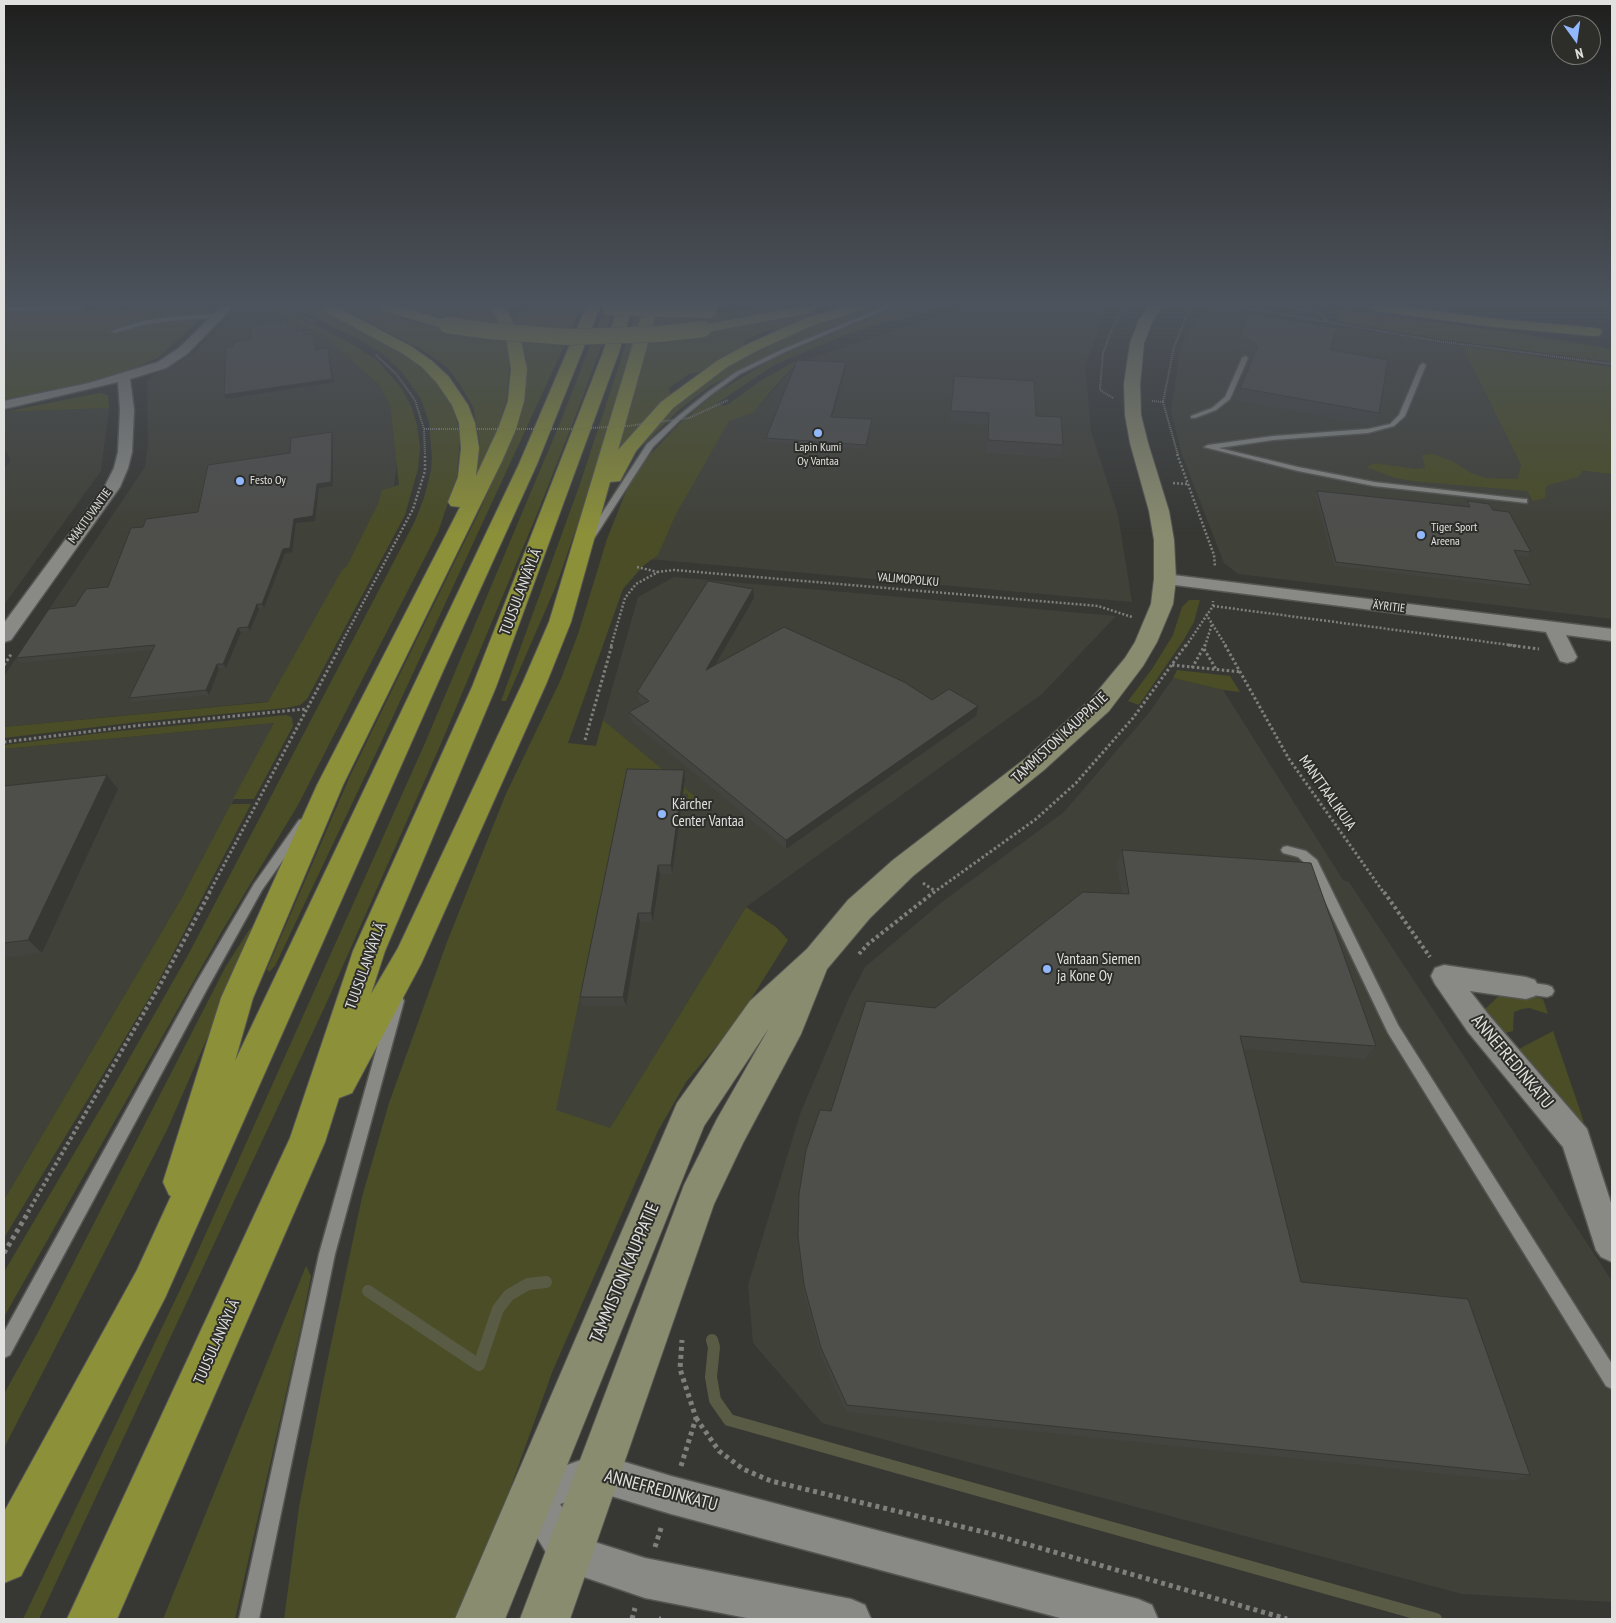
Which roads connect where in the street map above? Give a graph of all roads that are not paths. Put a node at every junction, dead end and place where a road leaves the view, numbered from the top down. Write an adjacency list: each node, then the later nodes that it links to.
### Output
1 (103, 383): 13 (street)
2 (124, 383): 22 (street, MÄKITUVANTIE)
3 (445, 383): 20 (highway)
4 (518, 383): 20 (highway)
5 (562, 383): 31 (highway)
6 (600, 383): 29 (highway, TUUSULANVÄYLÄ)
7 (630, 383): 16 (highway)
8 (696, 383): 16 (highway)
9 (724, 383): 17 (lane)
10 (1133, 383): 18 (main road, TAMMISTON KAUPPATIE)
11 (1234, 383): 14 (lane)
12 (1416, 383): 15 (lane)
13 (4, 405)
14 (1194, 417)
15 (1524, 501)
16 (593, 513): 17 (highway)
17 (582, 550): 26 (highway)
18 (1165, 579): 19 (street, ÄYRITIE); 27 (main road, TAMMISTON KAUPPATIE)
19 (1553, 628): 21 (street, ÄYRITIE); 23 (street)
20 (409, 630): 24 (highway)
21 (1612, 635)
22 (4, 636)
23 (1565, 654)
24 (330, 785): 31 (highway); 32 (lane)
25 (1287, 850): 33 (lane)
26 (410, 954): 29 (highway); 39 (lane)
27 (818, 958): 34 (main road, TAMMISTON KAUPPATIE); 35 (main road, TAMMISTON KAUPPATIE)
28 (1536, 989): 30 (street, ANNEFREDINKATU)
29 (307, 1142): 38 (highway, TUUSULANVÄYLÄ)
30 (1612, 1246)
31 (151, 1284): 37 (highway)
32 (4, 1349)
33 (1612, 1380)
34 (598, 1473): 35 (street, ANNEFREDINKATU); 36 (main road, TAMMISTON KAUPPATIE); 43 (street, ANNEFREDINKATU)
35 (532, 1495): 36 (street); 40 (main road, TAMMISTON KAUPPATIE)
36 (569, 1553): 41 (main road, TAMMISTON KAUPPATIE); 42 (street)
37 (4, 1559)
38 (92, 1619)
39 (249, 1619)
40 (480, 1619)
41 (545, 1619)
42 (851, 1619)
43 (1138, 1619)

